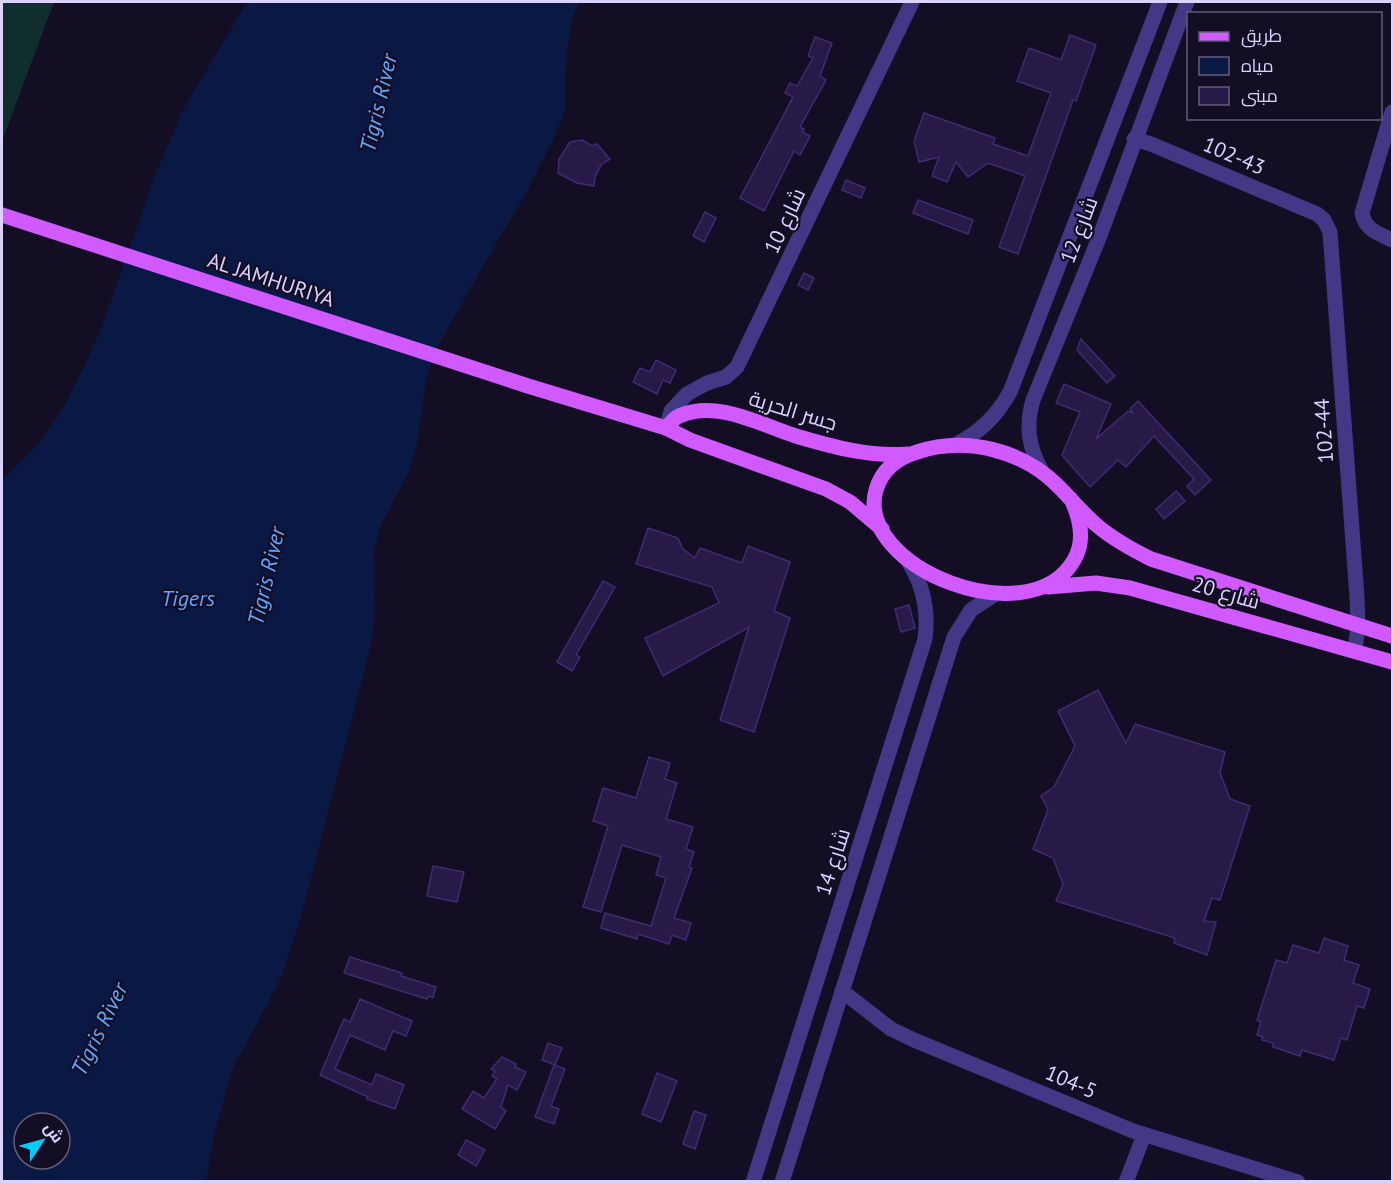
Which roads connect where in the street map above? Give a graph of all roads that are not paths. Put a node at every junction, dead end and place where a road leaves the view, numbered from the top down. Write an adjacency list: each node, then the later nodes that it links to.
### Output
1 (912, 2): 9 (street, شارع 10)
2 (1160, 2): 10 (street, شارع 12)
3 (1186, 2): 5 (street, شارع 12)
4 (1392, 112): 8 (street)
5 (1134, 139): 7 (street, 102-43); 12 (street, شارع 12)
6 (2, 214): 9 (main road, AL JAMHURIYA)
7 (1317, 214): 18 (street, 102-44)
8 (1392, 240)
9 (666, 428): 11 (main road, جسر الحرية); 14 (main road)
10 (955, 445): 11 (main road); 12 (main road)
11 (912, 453): 14 (main road)
12 (1043, 473): 13 (main road)
13 (1071, 500): 16 (main road); 18 (main road, شارع 20)
14 (882, 530): 15 (main road)
15 (904, 556): 17 (main road); 24 (street, شارع 14)
16 (1045, 587): 17 (main road); 20 (main road, شارع 20)
17 (997, 593): 22 (street)
18 (1358, 625): 19 (main road, شارع 20); 20 (street, 102-44)
19 (1392, 636)
20 (1355, 651): 21 (main road, شارع 20)
21 (1392, 662)
22 (842, 991): 23 (street, 104-5); 25 (street)
23 (1144, 1135): 26 (street); 27 (street, 104-5)
24 (753, 1182)
25 (782, 1182)
26 (1126, 1182)
27 (1298, 1182)

